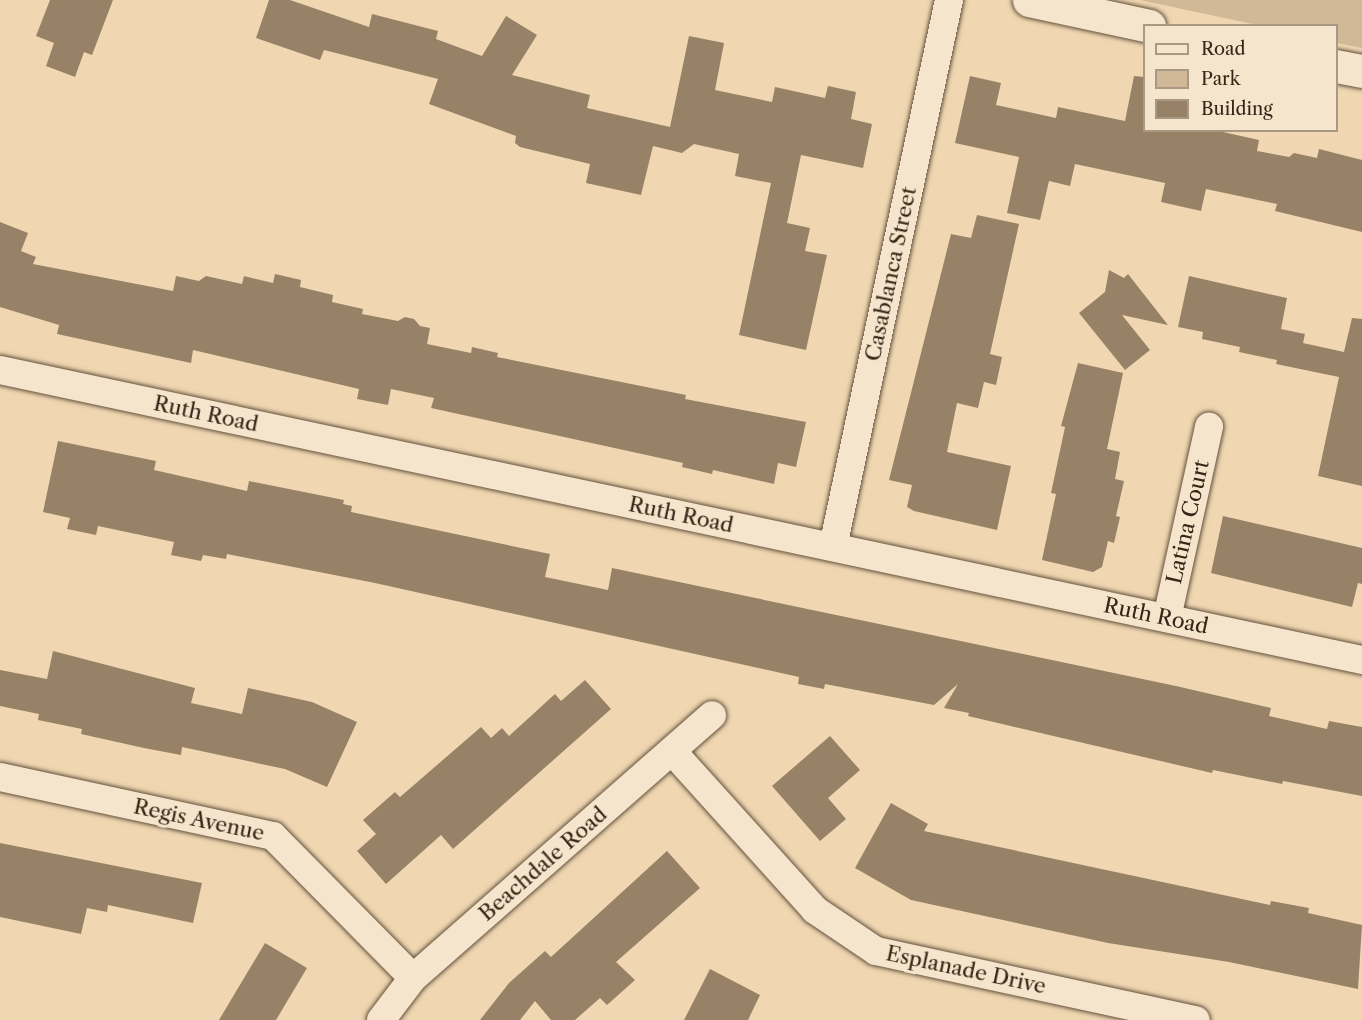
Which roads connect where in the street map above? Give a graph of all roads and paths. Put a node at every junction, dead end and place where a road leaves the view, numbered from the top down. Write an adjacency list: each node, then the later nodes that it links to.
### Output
1 (949, 0): 8 (street, Casablanca Street)
2 (1029, 0): 3 (street)
3 (1143, 25)
4 (1338, 66): 5 (street)
5 (1362, 71)
6 (0, 370): 8 (street, Ruth Road)
7 (1209, 427): 9 (street, Latina Court)
8 (833, 547): 9 (street, Ruth Road)
9 (1167, 618): 10 (street, Ruth Road)
10 (1362, 660)
11 (712, 715): 12 (street, Beachdale Road)
12 (672, 751): 14 (street, Beachdale Road); 16 (street, Esplanade Drive)
13 (0, 777): 14 (street, Regis Avenue)
14 (413, 978): 15 (street, Beachdale Road)
15 (381, 1020)
16 (1196, 1020)

